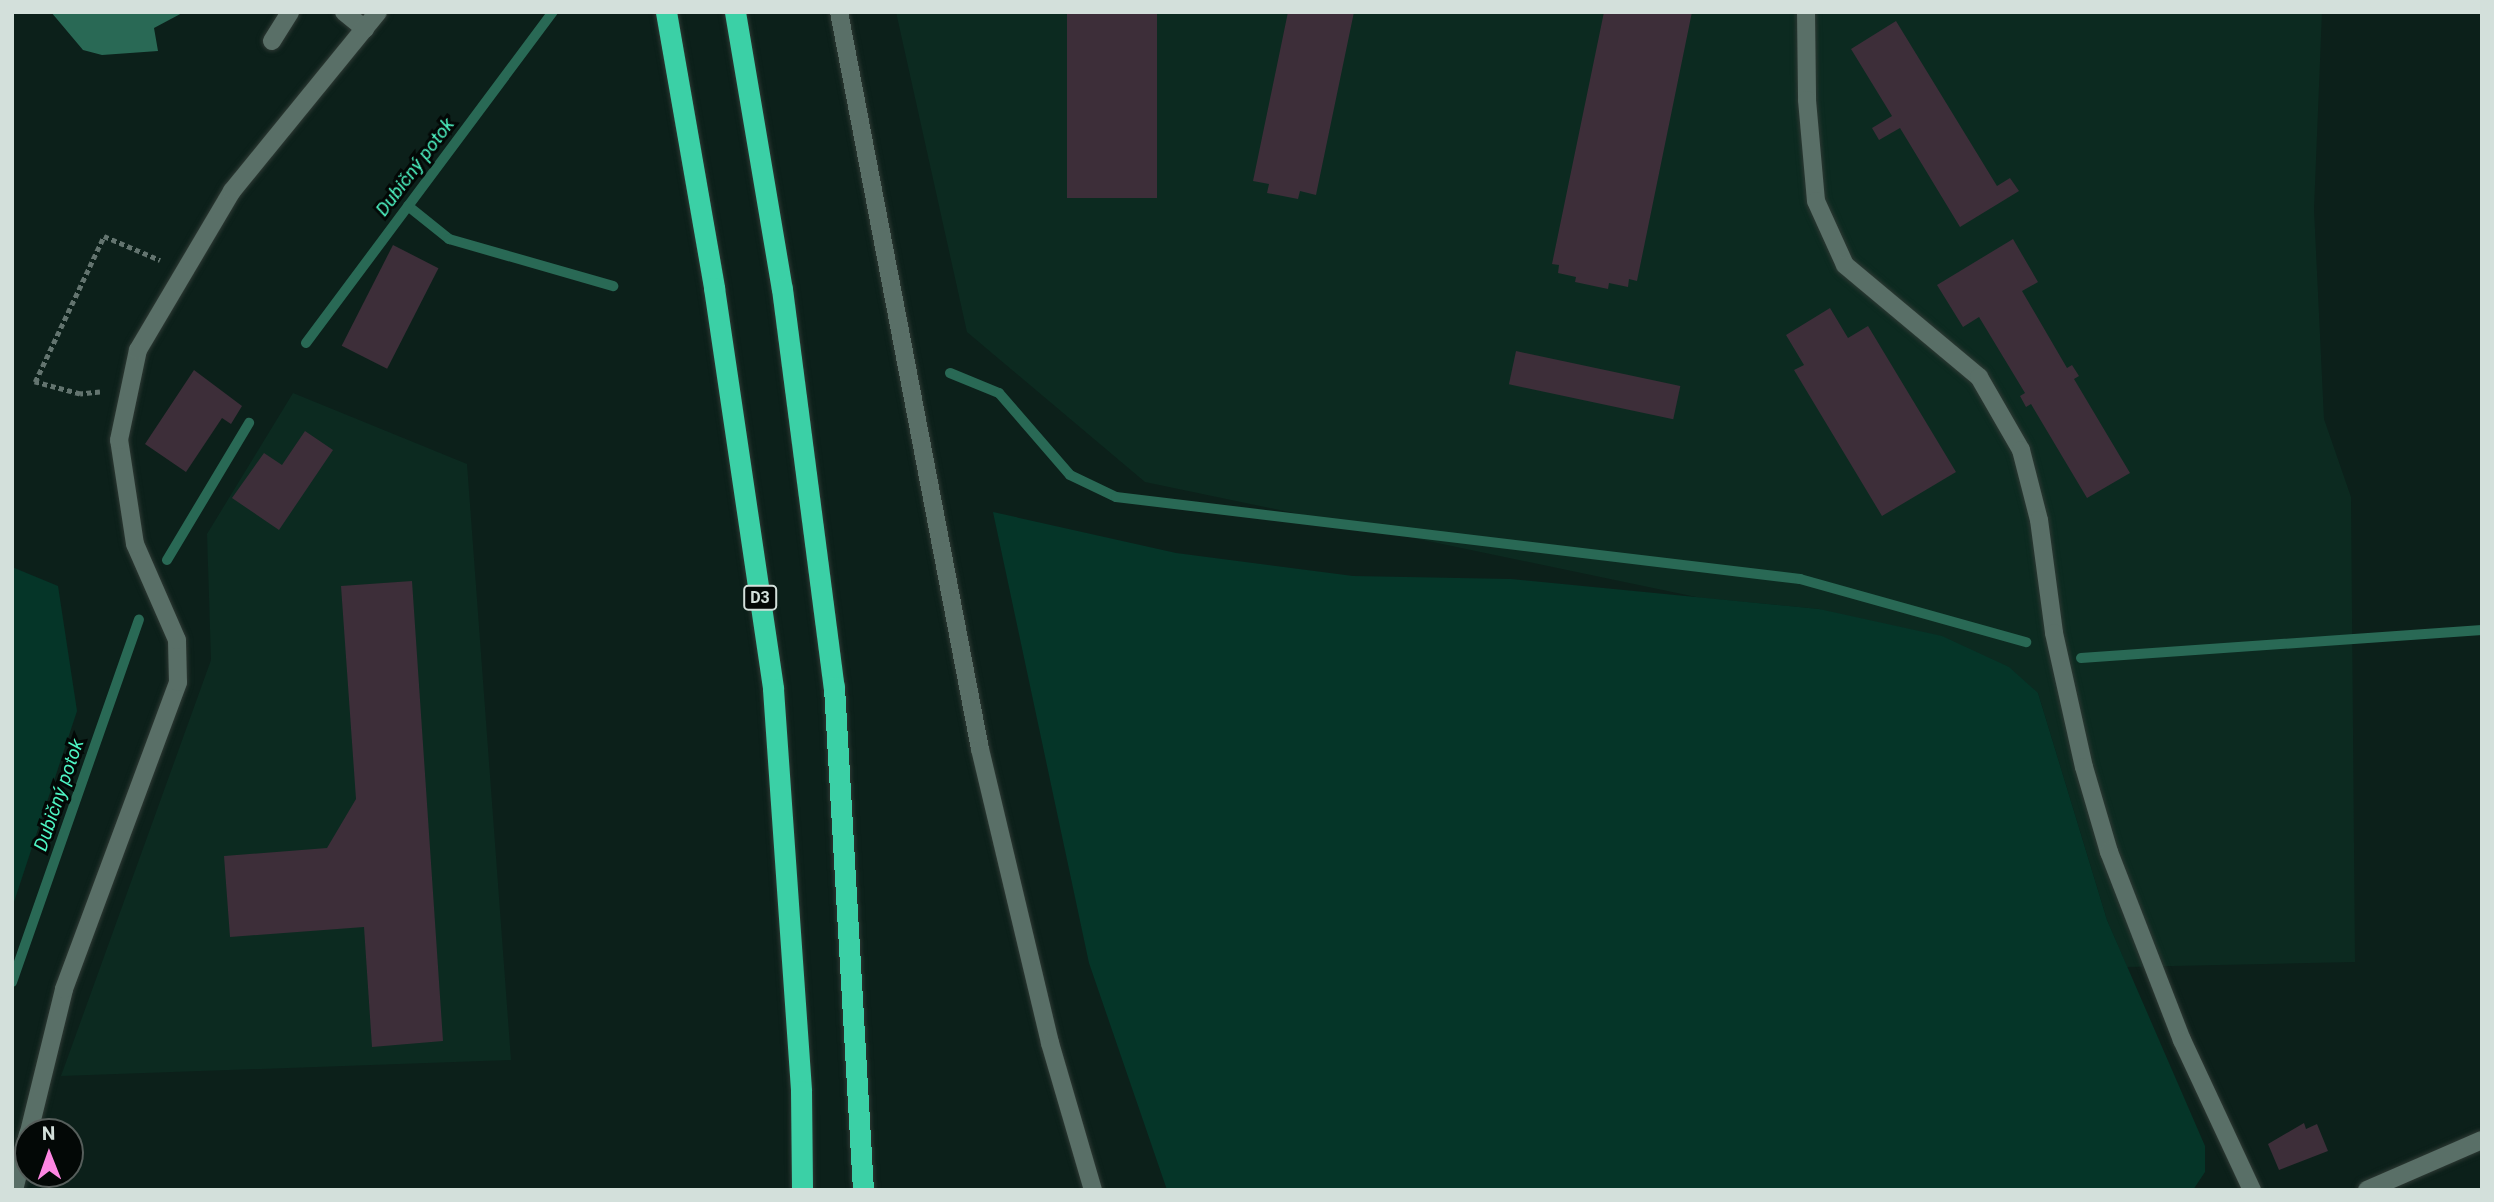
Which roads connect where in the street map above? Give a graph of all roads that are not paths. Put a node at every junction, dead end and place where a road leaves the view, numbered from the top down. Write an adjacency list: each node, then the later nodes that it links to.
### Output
1 (289, 12): 9 (street)
2 (344, 12): 8 (street)
3 (378, 12): 8 (street)
4 (666, 12): 12 (highway, D3)
5 (735, 12): 13 (highway)
6 (839, 12): 14 (street)
7 (1806, 12): 15 (street)
8 (365, 29): 10 (street)
9 (272, 41)
10 (32, 1118)
11 (2482, 1140): 16 (street)
12 (802, 1190)
13 (863, 1190)
14 (1093, 1190)
15 (2252, 1190)
16 (2367, 1190)

